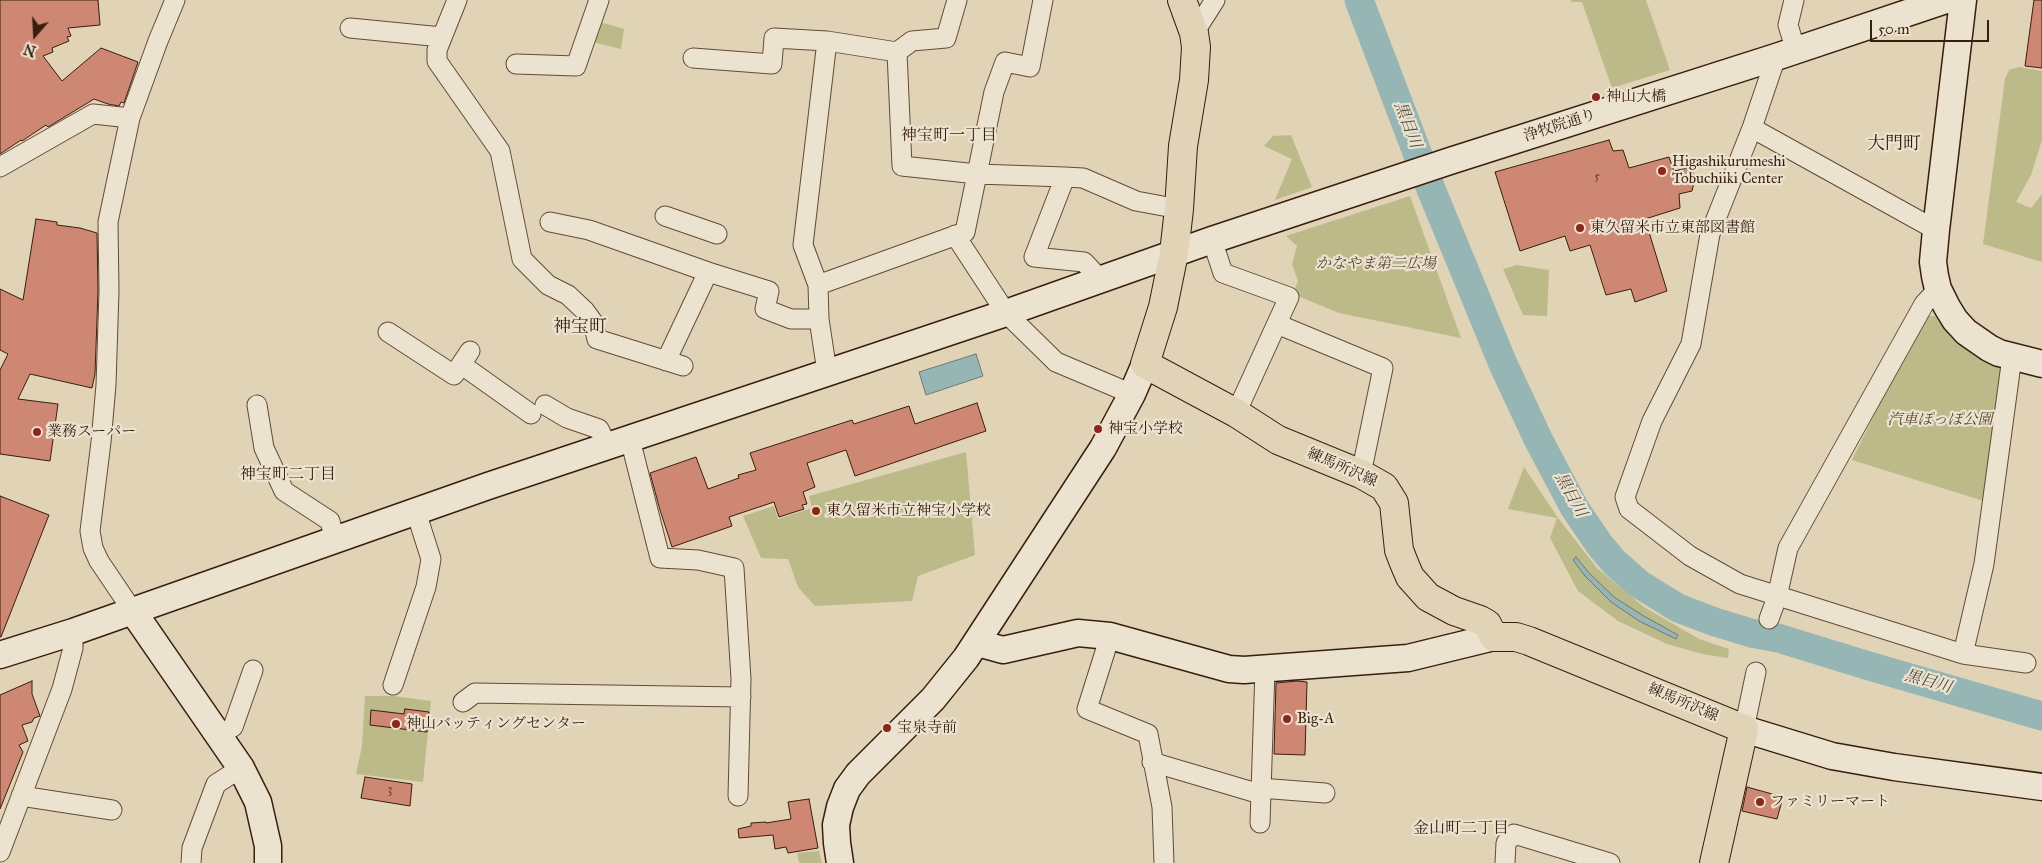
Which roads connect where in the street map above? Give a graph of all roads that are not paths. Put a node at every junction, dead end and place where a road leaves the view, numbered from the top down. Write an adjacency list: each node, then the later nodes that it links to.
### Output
1 (175, 0): 19 (street)
2 (457, 0): 13 (street)
3 (599, 0): 18 (street)
4 (957, 0): 15 (street)
5 (1043, 0): 22 (street)
6 (1182, 0): 12 (main road)
7 (1215, 0): 12 (street)
8 (1794, 0): 16 (street)
9 (1946, 0): 16 (street, 浄牧院通り)
10 (1963, 0): 27 (street)
11 (350, 28): 13 (street)
12 (1194, 33): 24 (main road)
13 (442, 37): 32 (street)
14 (827, 41): 15 (street); 17 (street); 34 (street)
15 (897, 52): 22 (street)
16 (1786, 54): 20 (street); 30 (street, 浄牧院通り)
17 (693, 58)
18 (516, 64)
19 (130, 118): 21 (street); 52 (street)
20 (1752, 128): 27 (street); 51 (street)
21 (0, 168)
22 (977, 174): 23 (street); 29 (street)
23 (1064, 177): 24 (street); 33 (street)
24 (1179, 209): 31 (main road)
25 (665, 216): 28 (street)
26 (550, 222): 32 (street)
27 (1936, 230): 35 (street)
28 (717, 234)
29 (955, 235): 34 (street); 36 (street)
30 (1212, 240): 31 (street, 浄牧院通り); 38 (street)
31 (1174, 253): 33 (street, 浄牧院通り); 41 (main road)
32 (708, 272): 37 (street)
33 (1100, 279): 36 (street, 浄牧院通り)
34 (818, 285): 37 (street)
35 (1938, 289): 40 (street); 51 (street)
36 (1006, 313): 43 (street, 浄牧院通り); 44 (street)
37 (819, 319): 43 (street)
38 (1277, 324): 46 (street); 48 (street)
39 (388, 332): 47 (street)
40 (2012, 357): 42 (street); 58 (street)
41 (1145, 364): 44 (street); 46 (main road, 練馬所沢線)
42 (2042, 364)
43 (827, 372): 47 (street, 浄牧院通り)
44 (1132, 394): 57 (street)
45 (257, 405): 50 (street)
46 (1236, 413): 48 (main road, 練馬所沢線)
47 (618, 442): 49 (street, 浄牧院通り); 65 (street)
48 (1361, 474): 56 (main road, 練馬所沢線)
49 (416, 512): 50 (street, 浄牧院通り); 64 (street)
50 (335, 541): 52 (street, 浄牧院通り)
51 (1777, 597): 53 (street); 58 (street)
52 (132, 610): 54 (street, 浄牧院通り); 68 (street)
53 (1769, 619)
54 (72, 632): 59 (street, 浄牧院通り); 74 (street)
55 (1110, 636): 57 (street); 61 (street); 69 (street)
56 (1494, 637): 61 (street); 67 (main road, 練馬所沢線)
57 (977, 641): 81 (street)
58 (1963, 654): 60 (street)
59 (0, 655)
60 (2026, 663)
61 (1265, 669): 72 (street)
62 (253, 670): 68 (street)
63 (1756, 672): 67 (street)
64 (392, 685)
65 (741, 697): 66 (street); 75 (street)
66 (463, 702)
67 (1744, 729): 71 (street); 85 (main road)
68 (219, 735): 70 (street)
69 (1152, 762): 72 (street); 82 (street)
70 (241, 768): 79 (street); 80 (street)
71 (2042, 788)
72 (1260, 791): 73 (street); 77 (street)
73 (1325, 793)
74 (21, 796): 76 (street); 78 (street)
75 (738, 796)
76 (112, 810)
77 (1260, 823)
78 (0, 852)
79 (191, 863)
80 (268, 863)
81 (840, 863)
82 (1164, 863)
83 (1505, 863): 84 (street)
84 (1610, 863)
85 (1714, 863)

